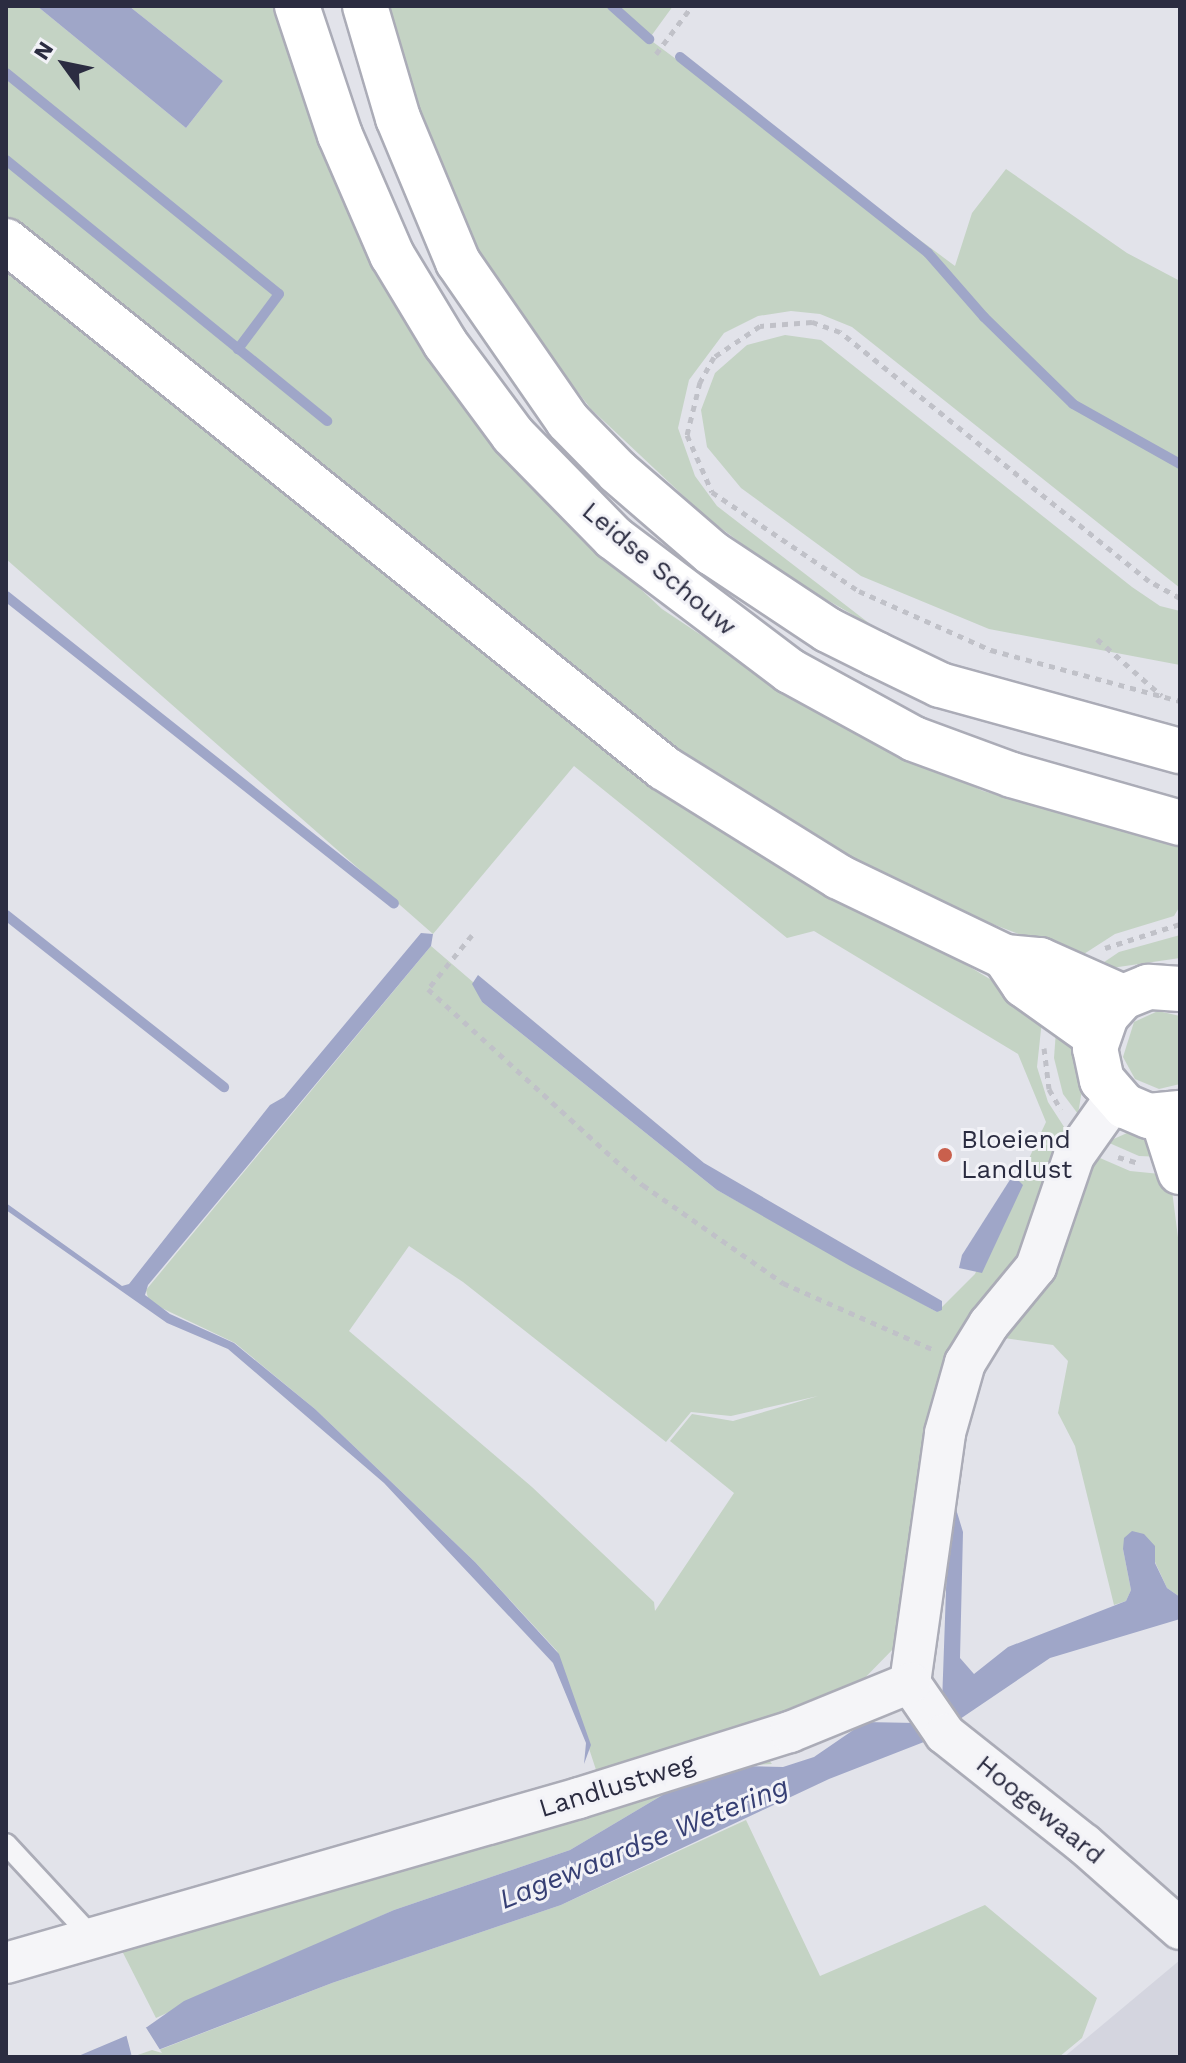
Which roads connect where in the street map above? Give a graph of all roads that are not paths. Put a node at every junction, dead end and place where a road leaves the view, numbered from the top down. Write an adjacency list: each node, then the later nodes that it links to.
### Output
1 (297, 6): 5 (street, Leidse Schouw)
2 (365, 6): 4 (street, Leidse Schouw)
3 (6, 241): 6 (street)
4 (1170, 748)
5 (1162, 818)
6 (1005, 957): 8 (street); 9 (street)
7 (1178, 986): 8 (street)
8 (1123, 997): 9 (street)
9 (1097, 1037): 10 (street)
10 (1115, 1098): 11 (street); 13 (street)
11 (1171, 1115): 12 (street)
12 (1180, 1172)
13 (927, 1709): 15 (street, Hoogewaard); 16 (street, Landlustweg)
14 (6, 1844): 16 (lane)
15 (1180, 1929)
16 (92, 1937): 17 (street, Landlustweg)
17 (6, 1963)

